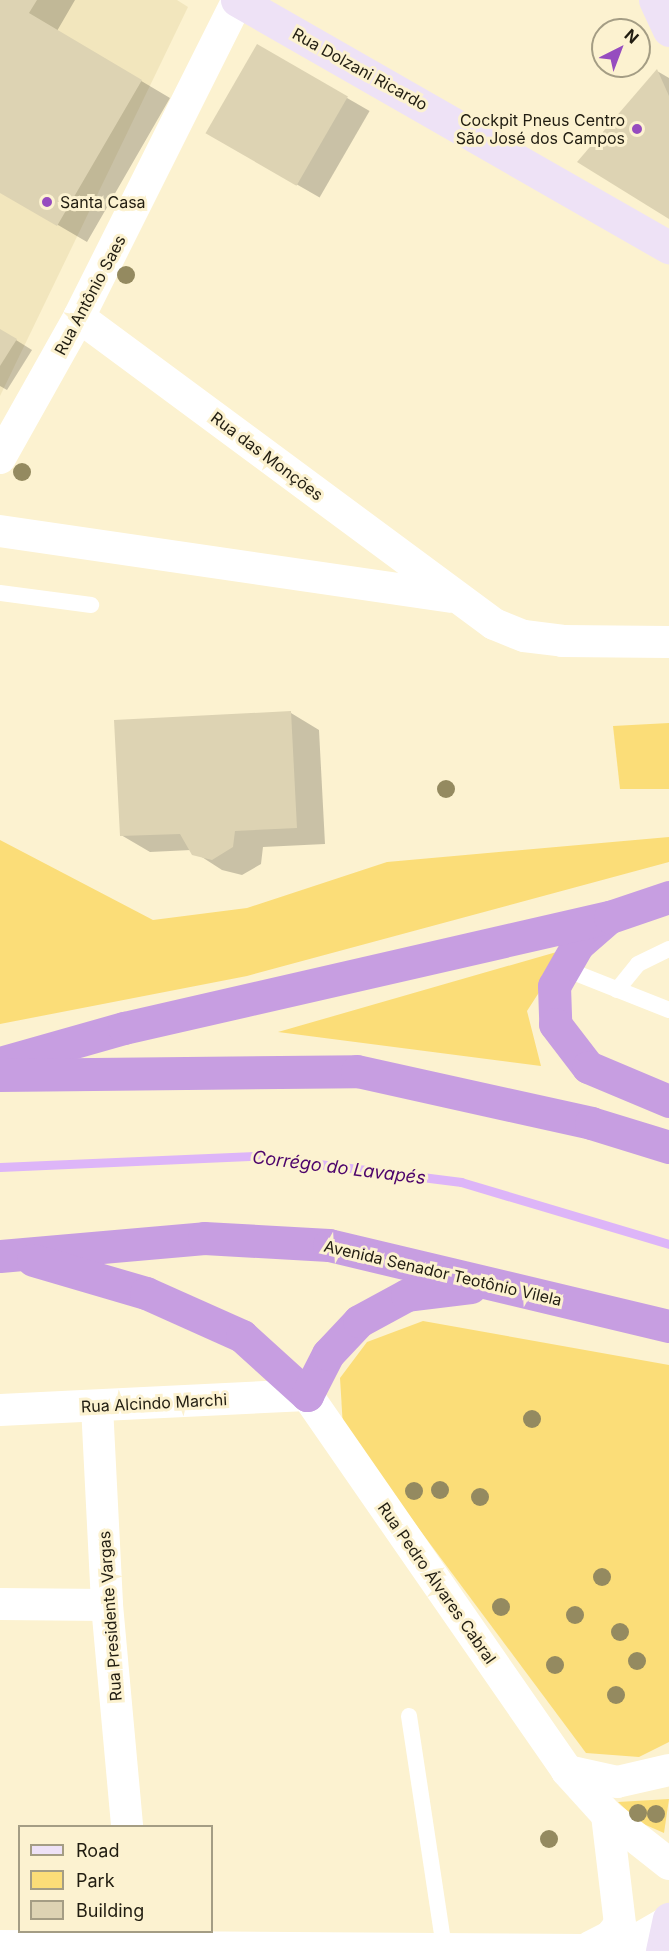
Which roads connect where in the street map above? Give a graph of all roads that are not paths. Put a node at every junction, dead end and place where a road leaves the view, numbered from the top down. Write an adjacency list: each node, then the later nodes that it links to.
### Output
1 (238, 0): 2 (main road, Rua Dolzani Ricardo); 3 (street, Rua Antônio Saes)
2 (669, 248)
3 (80, 317): 4 (street, Rua Antônio Saes); 7 (street, Rua das Monções)
4 (0, 456)
5 (0, 531): 7 (street, Rua das Monções)
6 (0, 593): 8 (lane)
7 (453, 597): 9 (street, Rua das Monções)
8 (91, 604)
9 (669, 642)
10 (669, 897): 11 (highway)
11 (610, 917): 13 (highway); 16 (highway)
12 (669, 949): 14 (lane)
13 (563, 968): 14 (lane); 18 (highway)
14 (617, 990): 15 (lane)
15 (669, 1010)
16 (0, 1064)
17 (0, 1075): 19 (highway)
18 (669, 1101)
19 (669, 1147)
20 (7, 1255): 21 (highway, Avenida Senador Teotônio Vilela); 23 (highway)
21 (491, 1284): 22 (highway, Avenida Senador Teotônio Vilela); 23 (highway)
22 (669, 1326)
23 (307, 1395): 24 (street, Rua Alcindo Marchi); 30 (street, Rua Pedro Álvares Cabral)
24 (97, 1406): 25 (street, Rua Alcindo Marchi); 27 (street, Rua Presidente Vargas)
25 (0, 1410)
26 (0, 1604): 27 (street)
27 (107, 1605): 32 (street, Rua Presidente Vargas)
28 (409, 1716): 37 (lane)
29 (669, 1770): 30 (street)
30 (567, 1771): 31 (street, Rua Pedro Álvares Cabral)
31 (607, 1815): 33 (street, Rua Pedro Álvares Cabral); 38 (street)
32 (127, 1825)
33 (669, 1864)
34 (669, 1920): 38 (street); 39 (main road)
35 (138, 1942): 36 (street); 37 (street)
36 (0, 1946)
37 (444, 1947): 38 (street)
38 (585, 1951)
39 (662, 1951)

